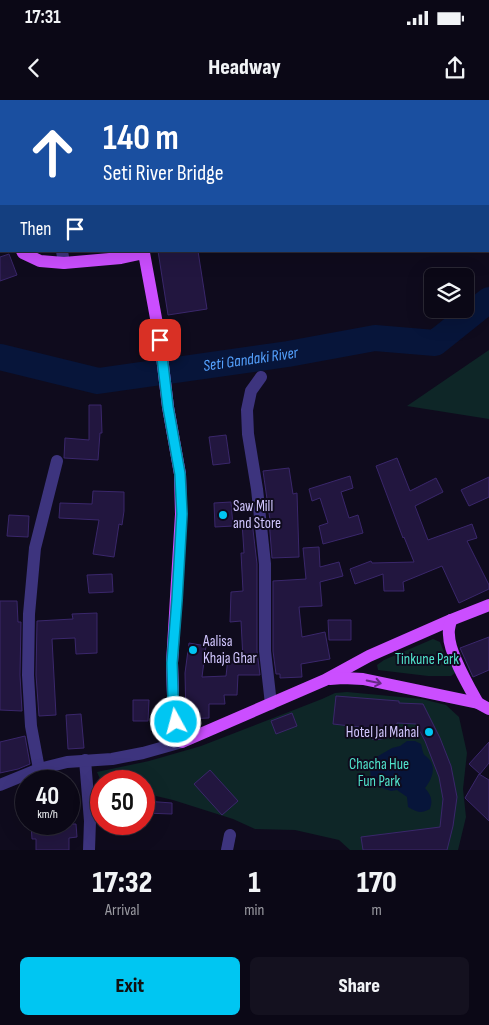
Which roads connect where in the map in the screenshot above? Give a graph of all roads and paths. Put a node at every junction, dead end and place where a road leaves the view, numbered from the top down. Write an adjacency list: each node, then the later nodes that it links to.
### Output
1 (22, 252): 3 (main road)
2 (144, 252): 3 (main road); 11 (main road)
3 (63, 257)
4 (261, 377): 9 (street)
5 (56, 461): 13 (street)
6 (489, 605): 7 (main road)
7 (451, 620): 8 (main road); 10 (main road)
8 (326, 680): 9 (main road); 10 (main road, one-way to 10)
9 (271, 704): 11 (main road)
10 (484, 706)
11 (182, 742): 12 (street)
12 (85, 760): 13 (street); 16 (street)
13 (39, 769): 14 (street)
14 (0, 784)
15 (230, 835): 17 (street)
16 (89, 850)
17 (227, 850)

